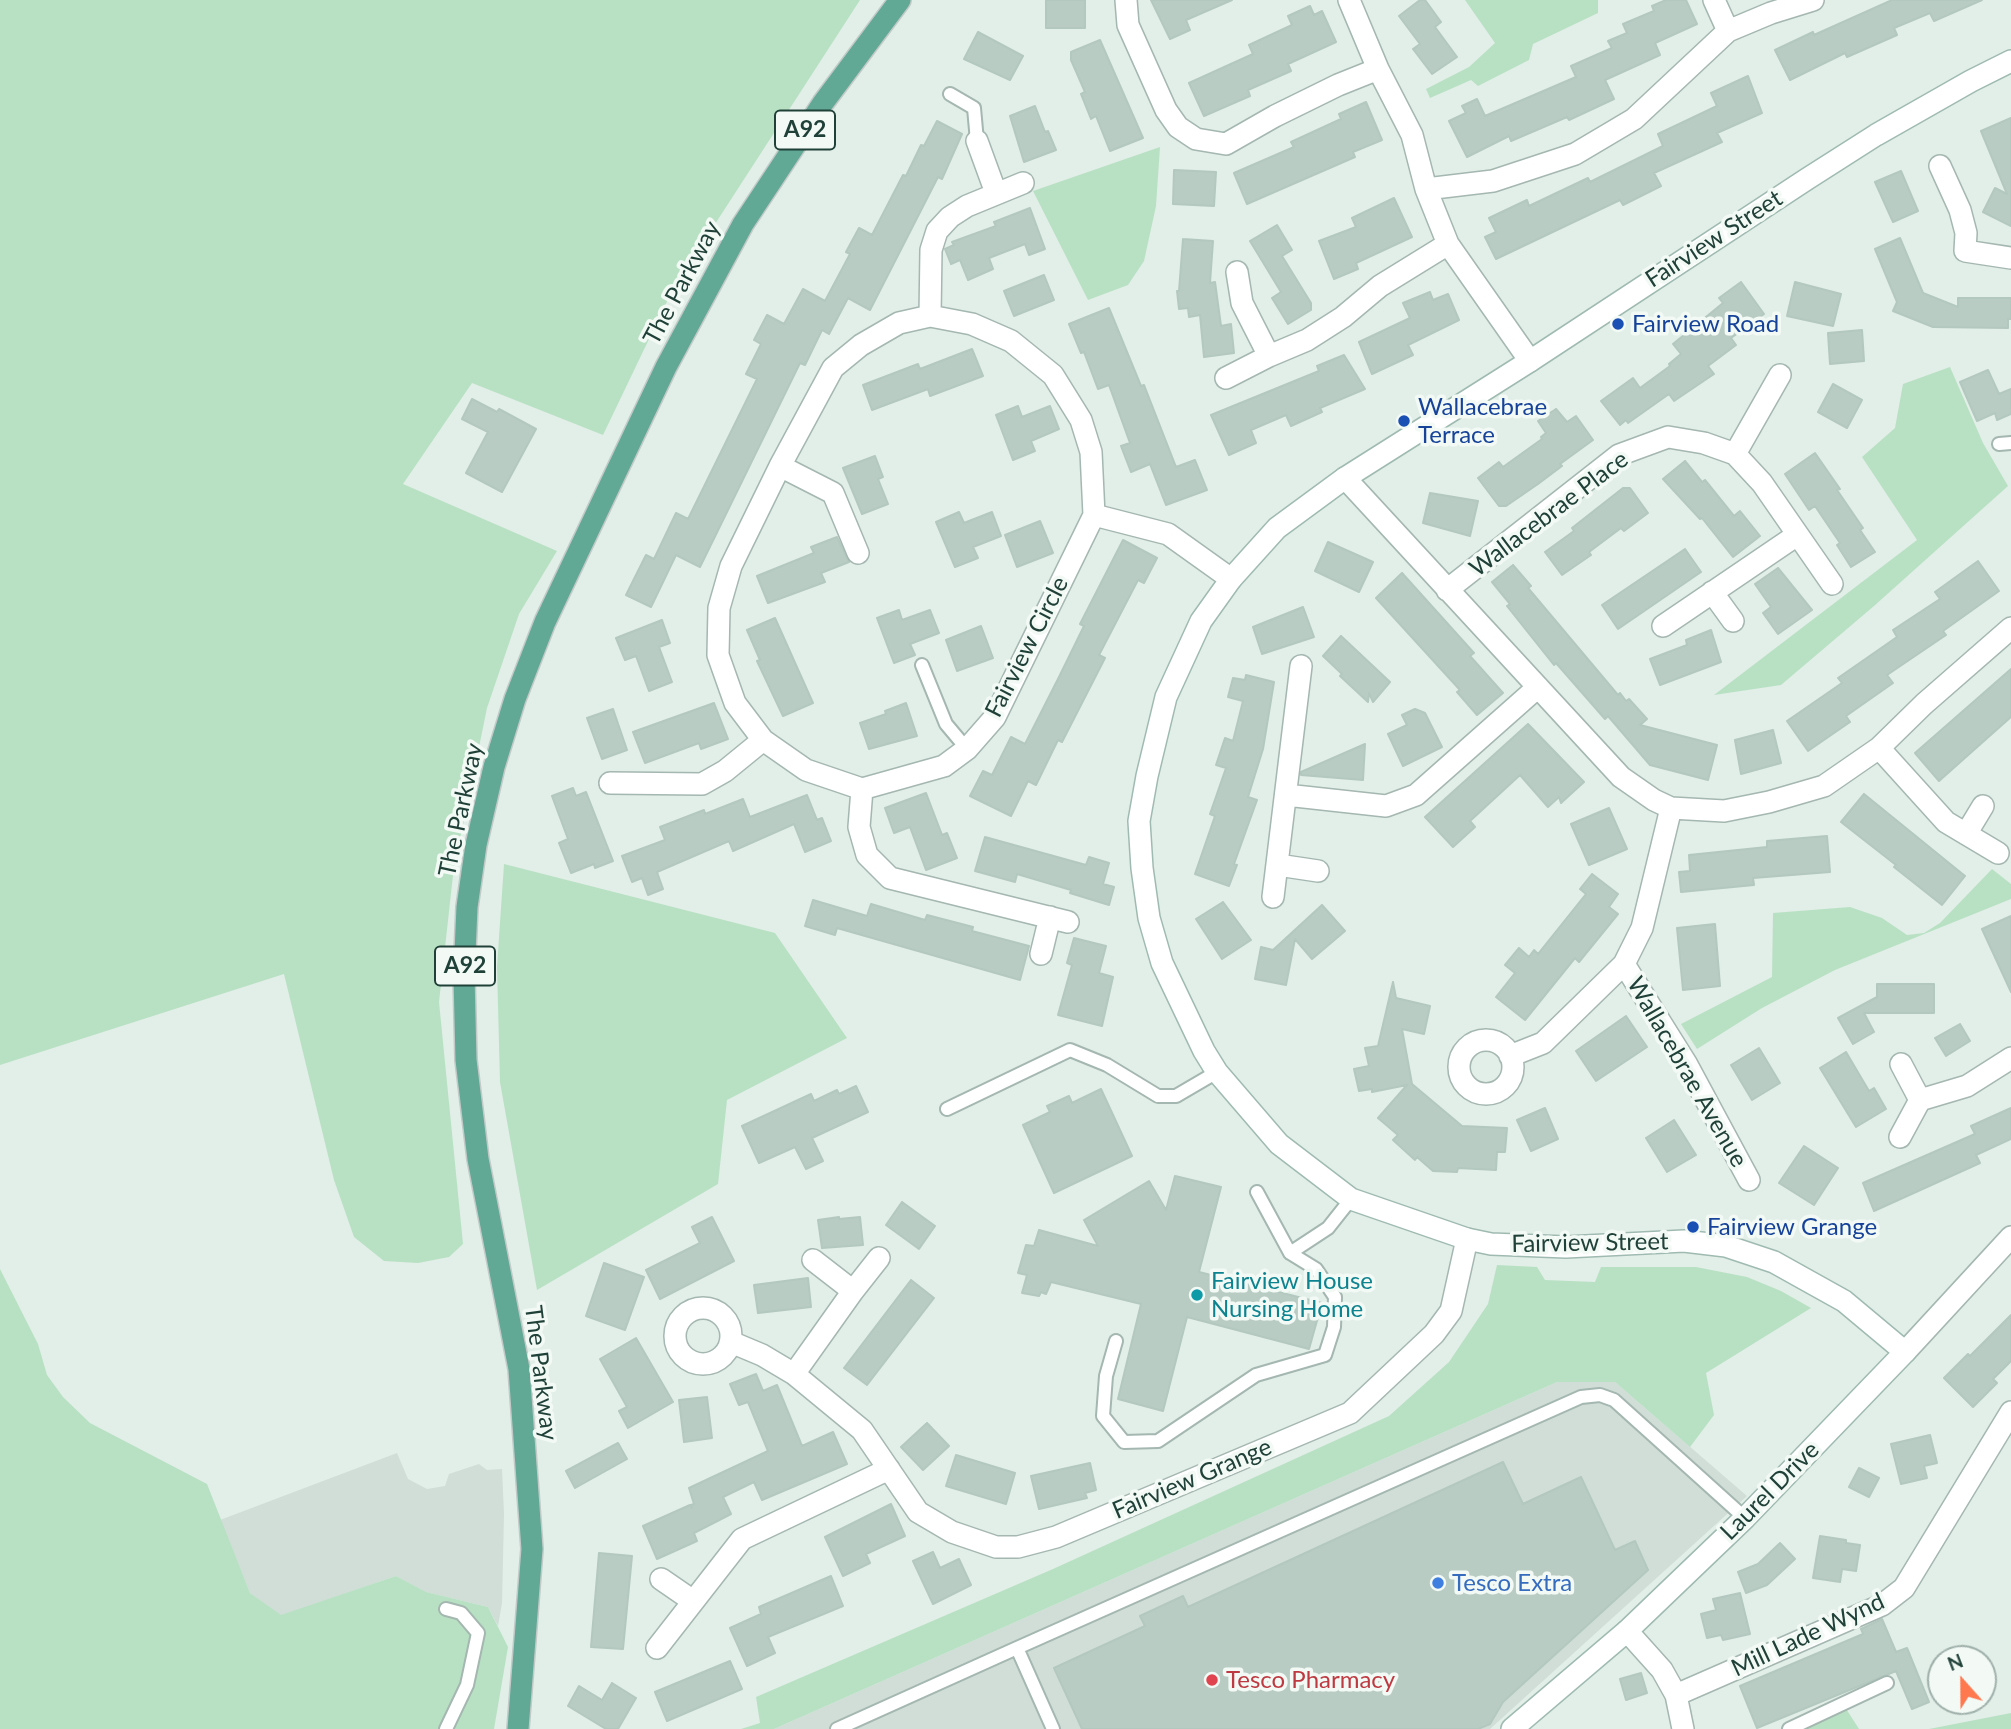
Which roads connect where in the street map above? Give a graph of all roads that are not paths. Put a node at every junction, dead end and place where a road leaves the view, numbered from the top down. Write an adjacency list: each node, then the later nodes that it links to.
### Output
1 (900, 0): 86 (main road, The Parkway / A92)
2 (1126, 0): 8 (street)
3 (1349, 0): 8 (street)
4 (1714, 0): 6 (street)
5 (1813, 0): 6 (street)
6 (1728, 32): 13 (street)
7 (2011, 61): 20 (street, Fairview Street)
8 (1378, 69): 13 (street)
9 (950, 94): 10 (lane)
10 (978, 142): 14 (street)
11 (1940, 166): 16 (street)
12 (1023, 183): 14 (street)
13 (1426, 189): 15 (street)
14 (996, 193): 18 (street)
15 (1448, 244): 19 (street); 20 (street)
16 (2011, 258)
17 (1237, 272): 19 (street)
18 (930, 316): 24 (street, Fairview Circle); 26 (street, Fairview Circle)
19 (1269, 356): 22 (street)
20 (1530, 361): 25 (street, Fairview Street)
21 (1780, 375): 23 (street)
22 (1226, 379)
23 (1735, 454): 27 (street, Wallacebrae Place); 31 (street, Wallacebrae Place)
24 (780, 466): 28 (street); 39 (street, Fairview Circle)
25 (1345, 478): 29 (street, Fairview Street); 31 (street)
26 (1094, 514): 29 (street); 41 (street, Fairview Circle)
27 (1797, 535): 30 (street, Wallacebrae Place); 32 (street)
28 (858, 553)
29 (1231, 579): 57 (street, Fairview Street)
30 (1832, 584)
31 (1447, 590): 38 (street)
32 (1712, 592): 33 (street); 34 (street)
33 (1733, 621)
34 (1662, 626)
35 (2011, 628): 40 (street)
36 (922, 665): 41 (lane)
37 (1301, 666): 44 (street)
38 (1538, 687): 44 (street); 46 (street)
39 (763, 740): 42 (street); 43 (street, Fairview Circle)
40 (1879, 748): 46 (street); 47 (street)
41 (967, 750): 43 (street, Fairview Circle)
42 (610, 783)
43 (862, 789): 52 (street)
44 (1286, 795): 49 (street)
45 (1983, 806): 47 (street)
46 (1671, 808): 53 (street, Wallacebrae Avenue)
47 (1966, 834): 48 (street)
48 (1998, 853)
49 (1278, 865): 50 (street); 51 (street)
50 (1318, 871)
51 (1273, 897)
52 (1041, 954)
53 (1624, 964): 54 (street, Wallacebrae Avenue); 61 (street, Wallacebrae Avenue)
54 (1510, 1056)
55 (2011, 1058): 58 (street)
56 (1901, 1064): 58 (street)
57 (1217, 1072): 59 (lane); 63 (street, Fairview Street)
58 (1920, 1100): 60 (street)
59 (947, 1110)
60 (1900, 1137)
61 (1749, 1180)
62 (1257, 1192): 66 (lane)
63 (1351, 1199): 65 (street, Fairview Street); 66 (lane)
64 (2011, 1237): 72 (street, Laurel Drive)
65 (1467, 1239): 72 (street, Fairview Street); 75 (street, Fairview Grange)
66 (1290, 1253): 70 (lane)
67 (879, 1258): 69 (street)
68 (813, 1260): 69 (street)
69 (853, 1291): 73 (street)
70 (1116, 1341)
71 (731, 1342): 73 (street, Fairview Grange)
72 (1905, 1352): 76 (street, Laurel Drive)
73 (794, 1374): 75 (street, Fairview Grange)
74 (2011, 1412): 84 (street, Mill Lade Wynd)
75 (889, 1469): 78 (street)
76 (1745, 1518): 80 (street, Laurel Drive); 82 (lane)
77 (661, 1579): 78 (street)
78 (693, 1601): 81 (street)
79 (446, 1609): 85 (lane)
80 (1627, 1631): 84 (street); 89 (street, Laurel Drive)
81 (657, 1648)
82 (1017, 1648): 87 (lane); 88 (lane)
83 (1887, 1683): 91 (lane)
84 (1676, 1695): 90 (street)
85 (446, 1729)
86 (518, 1729)
87 (837, 1729)
88 (1054, 1729)
89 (1512, 1729)
90 (1683, 1729)
91 (1789, 1729)

